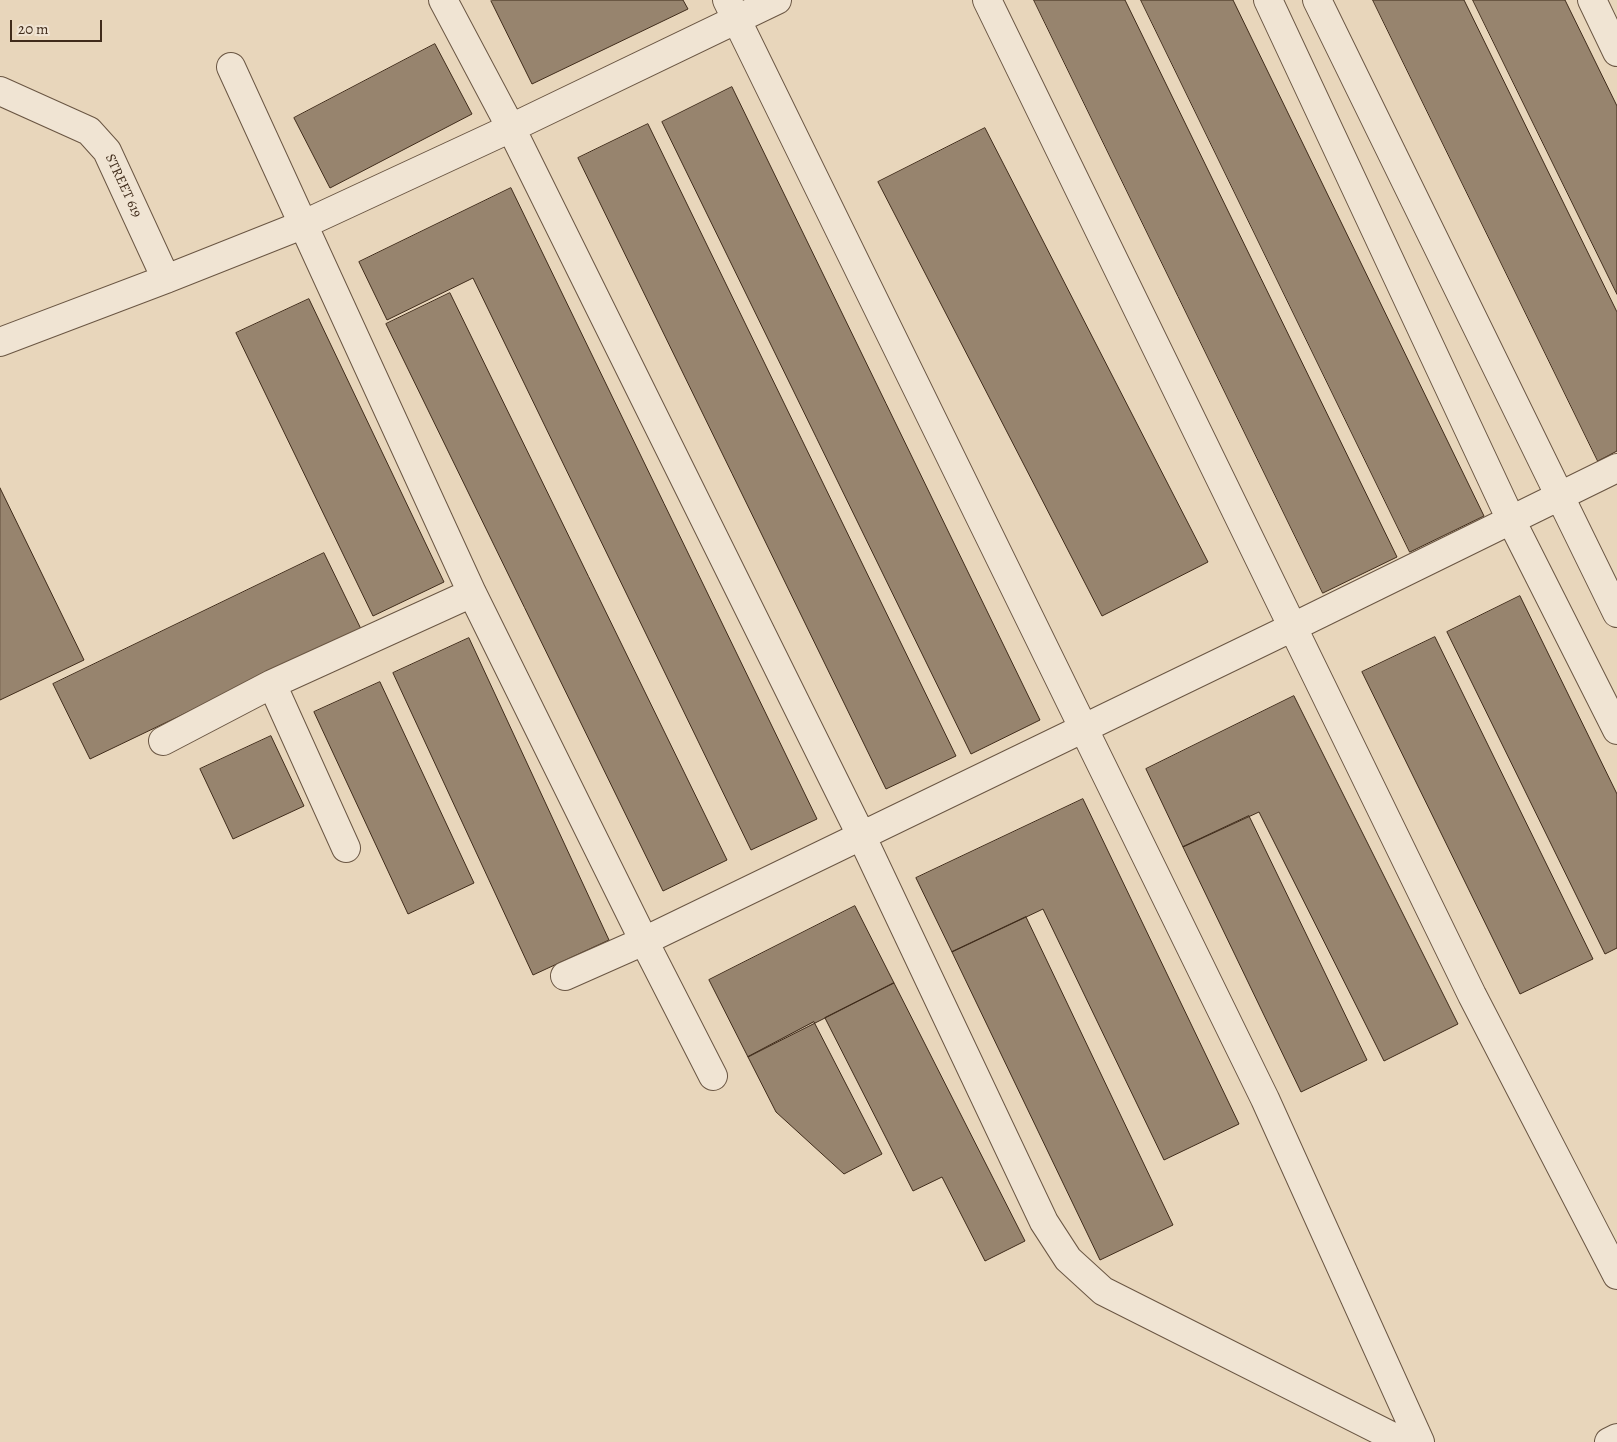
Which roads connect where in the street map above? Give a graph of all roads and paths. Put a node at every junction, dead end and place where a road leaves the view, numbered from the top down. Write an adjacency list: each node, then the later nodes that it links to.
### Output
1 (443, 0): 11 (street)
2 (777, 0): 7 (street)
3 (987, 0): 20 (street)
4 (1268, 0): 17 (street)
5 (1317, 0): 16 (street)
6 (1592, 0): 8 (street)
7 (732, 10): 11 (street); 22 (street)
8 (1617, 52)
9 (231, 67): 12 (street)
10 (0, 91): 13 (street, STREET 619)
11 (511, 128): 12 (street); 25 (street)
12 (302, 225): 13 (street); 18 (street)
13 (166, 279): 14 (street)
14 (0, 342)
15 (1617, 468): 16 (street)
16 (1560, 497): 17 (street); 19 (street)
17 (1511, 520): 20 (street); 23 (street)
18 (472, 593): 21 (street); 27 (street)
19 (1617, 613)
20 (1293, 627): 22 (street); 30 (street)
21 (272, 684): 24 (street); 26 (street)
22 (1084, 728): 25 (street); 33 (street)
23 (1617, 730)
24 (163, 741)
25 (861, 835): 27 (street); 32 (street)
26 (346, 848)
27 (644, 941): 28 (street); 29 (street)
28 (565, 976)
29 (713, 1076)
30 (1617, 1275)
31 (1617, 1438): 34 (street)
32 (1404, 1442)
33 (1420, 1442)
34 (1609, 1442)

